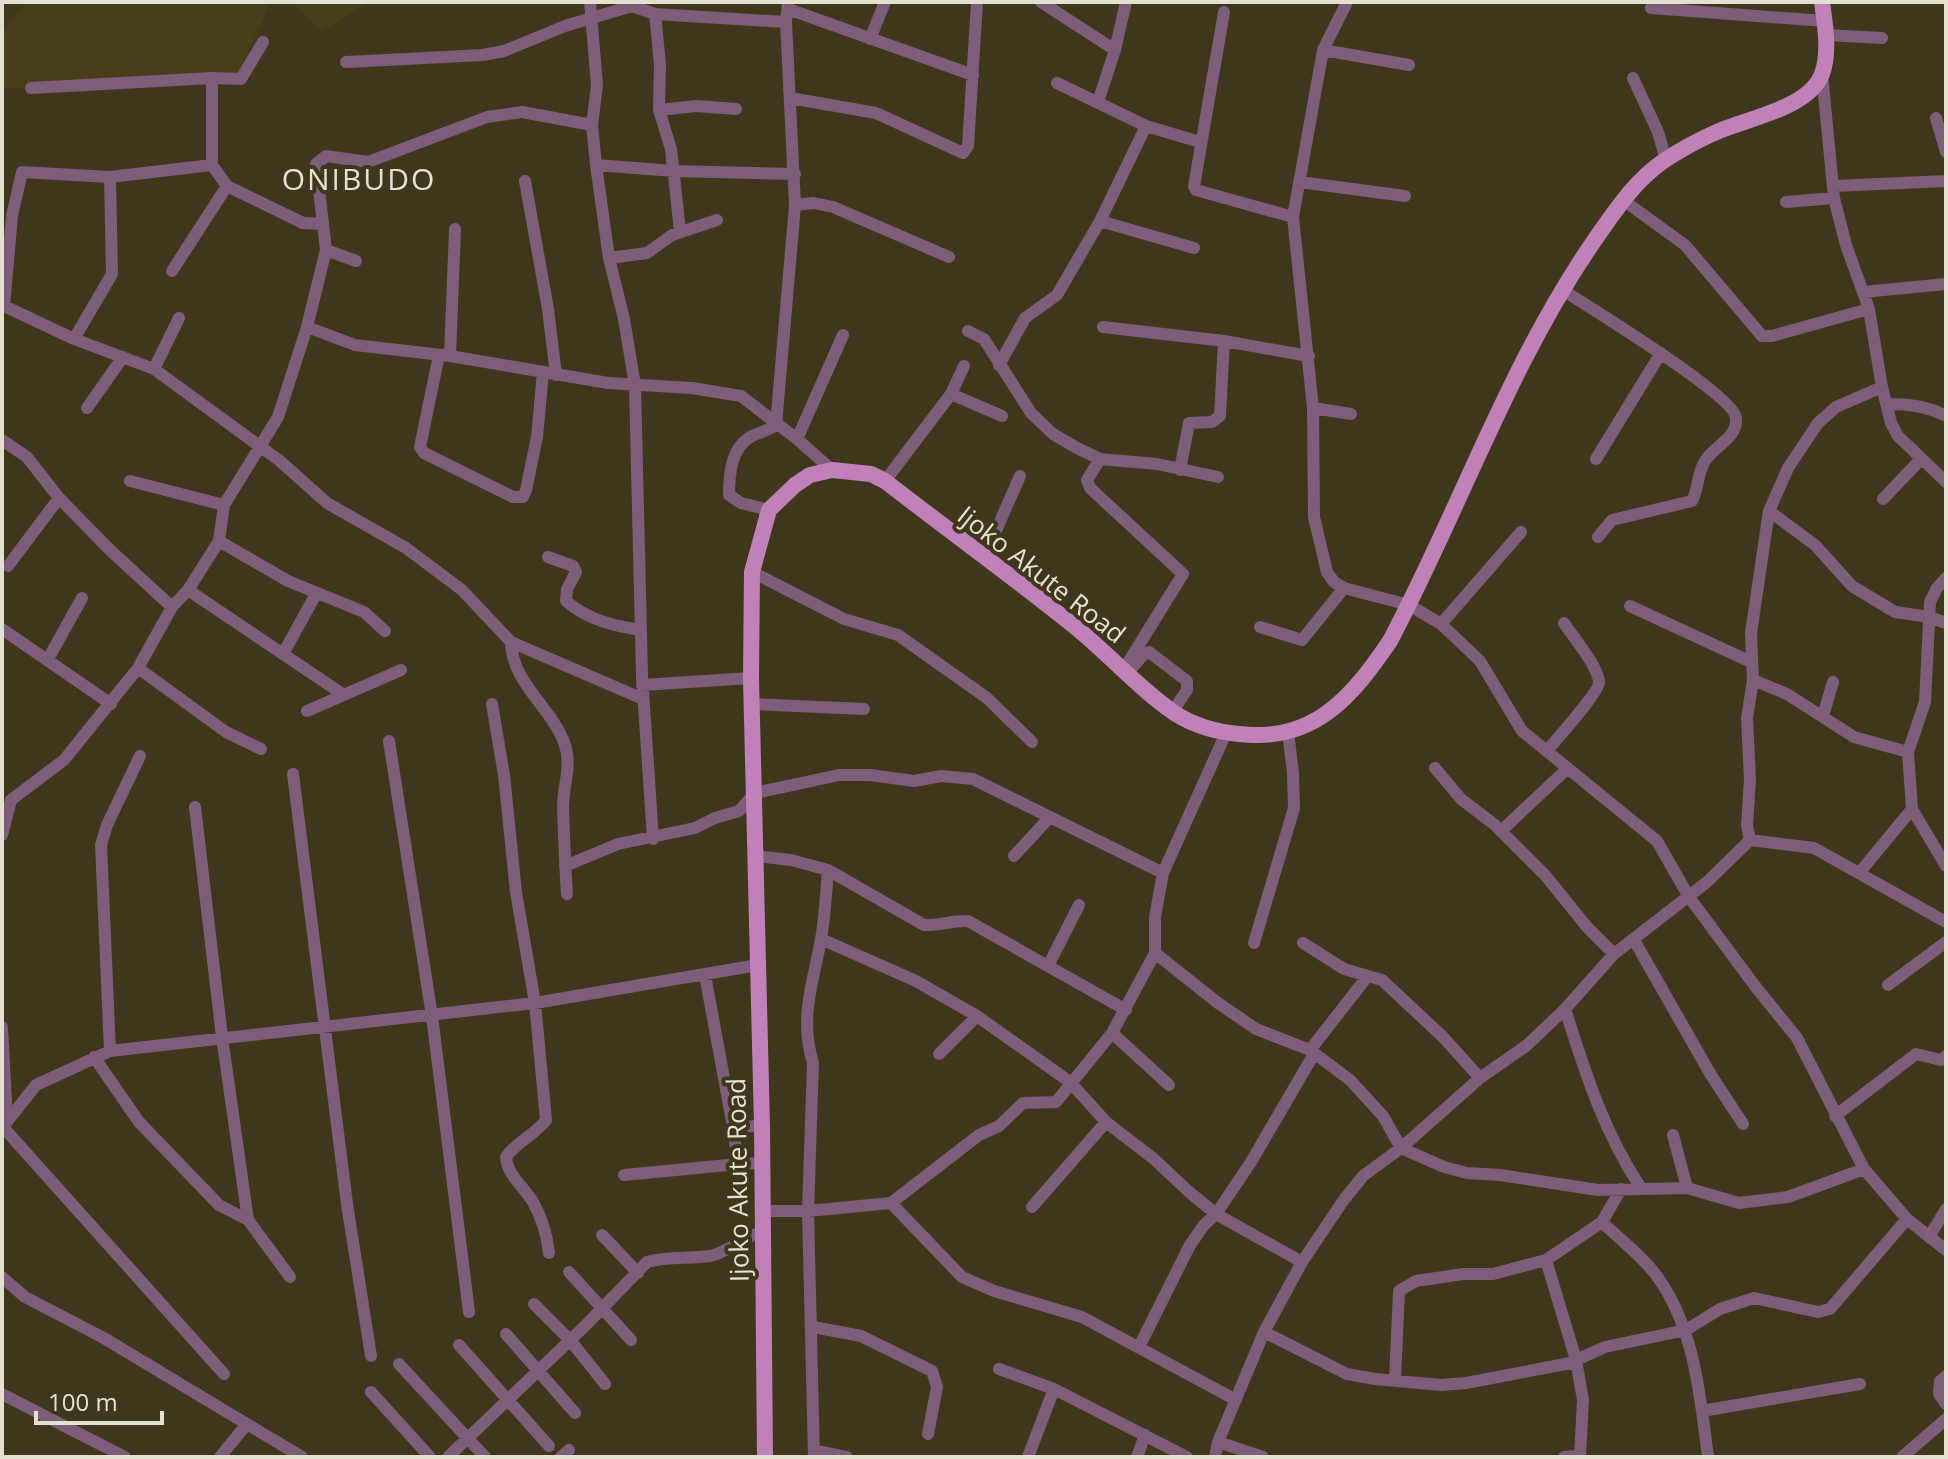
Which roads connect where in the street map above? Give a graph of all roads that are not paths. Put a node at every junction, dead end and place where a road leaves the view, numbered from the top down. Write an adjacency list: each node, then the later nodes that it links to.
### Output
1 (590, 2): 15 (street)
2 (697, 2): 14 (street)
3 (885, 2): 18 (street)
4 (977, 2): 25 (street)
5 (1041, 2): 20 (street)
6 (1126, 2): 20 (street)
7 (1347, 2): 21 (street)
8 (1822, 2): 16 (main road)
9 (633, 4): 13 (street); 15 (street)
10 (1651, 8): 16 (street)
11 (788, 11): 14 (street); 18 (street); 30 (street)
12 (1224, 12): 37 (street)
13 (655, 14): 14 (street); 33 (street)
14 (695, 17)
15 (591, 18): 22 (street); 35 (street)
16 (1825, 28): 17 (street); 24 (main road)
17 (1882, 38)
18 (870, 39): 25 (street)
19 (263, 42): 26 (street)
20 (1115, 50): 31 (street)
21 (1323, 50): 23 (street); 47 (street)
22 (346, 62)
23 (1409, 65)
24 (1822, 74): 39 (main road, Ijoko Akute Road); 49 (street)
25 (973, 75): 30 (street)
26 (212, 78): 29 (street); 40 (street)
27 (1633, 78): 39 (street)
28 (1057, 83): 31 (street)
29 (31, 88)
30 (790, 98): 43 (street)
31 (1098, 102): 36 (street)
32 (736, 109): 33 (street)
33 (659, 110): 42 (street)
34 (1936, 118): 38 (street)
35 (592, 125): 41 (street); 58 (street)
36 (1146, 126): 37 (street); 57 (street)
37 (1200, 142): 55 (street)
38 (1946, 152)
39 (1666, 160): 51 (main road, Ijoko Akute Road)
40 (212, 165): 44 (street); 48 (street)
41 (596, 165): 42 (street); 64 (street)
42 (674, 171): 43 (street); 60 (street)
43 (795, 174): 53 (street)
44 (110, 177): 54 (street); 77 (street)
45 (525, 181): 86 (street)
46 (1946, 181): 49 (street)
47 (1300, 182): 50 (street); 55 (street)
48 (227, 186): 58 (street); 66 (street)
49 (1834, 192): 52 (street); 69 (street)
50 (1405, 196)
51 (1623, 200): 68 (main road, Ijoko Akute Road); 71 (street)
52 (1786, 202)
53 (795, 205): 63 (street); 96 (street)
54 (7, 214): 70 (street)
55 (1293, 217): 81 (street)
56 (717, 220): 60 (street)
57 (1100, 221): 61 (street); 83 (street)
58 (323, 224): 62 (street)
59 (455, 229): 80 (street)
60 (680, 231): 64 (street)
61 (1194, 248)
62 (326, 250): 65 (street); 73 (street)
63 (949, 257)
64 (609, 258): 87 (street)
65 (356, 261)
66 (172, 271)
67 (1946, 284): 69 (street)
68 (1561, 289): 79 (street); 127 (main road, Ijoko Akute Road)
69 (1863, 292): 71 (street)
70 (3, 306): 77 (street)
71 (1869, 309): 88 (street)
72 (179, 318): 85 (street)
73 (307, 327): 80 (street); 99 (street)
74 (1103, 327): 78 (street)
75 (968, 331): 83 (street)
76 (843, 335): 97 (street)
77 (74, 339): 82 (street)
78 (1224, 341): 81 (street); 104 (street)
79 (1661, 353): 101 (street); 116 (street)
80 (445, 356): 86 (street); 86 (street)
81 (1309, 356): 92 (street)
82 (123, 357): 85 (street); 91 (street)
83 (999, 365): 100 (street)
84 (964, 366): 89 (street)
85 (154, 369): 99 (street)
86 (549, 374): 87 (street)
87 (635, 385): 96 (street); 136 (street)
88 (1882, 387): 90 (street); 114 (street)
89 (951, 394): 94 (street); 108 (street)
90 (1887, 404): 95 (street); 102 (street)
91 (87, 408)
92 (1313, 408): 93 (street); 123 (street)
93 (1351, 414)
94 (1002, 416)
95 (1946, 416)
96 (776, 425): 97 (street); 113 (street)
97 (797, 439): 103 (street)
98 (2, 440): 110 (street)
99 (260, 449): 112 (street); 138 (street)
100 (1100, 459): 104 (street); 144 (street)
101 (1596, 459)
102 (1921, 459): 109 (street); 111 (street)
103 (832, 470): 108 (main road, Ijoko Akute Road); 113 (main road, Ijoko Akute Road)
104 (1180, 470): 106 (street)
105 (1020, 476): 119 (street)
106 (1218, 477)
107 (130, 481): 112 (street)
108 (885, 481): 119 (main road, Ijoko Akute Road)
109 (1946, 482)
110 (59, 498): 120 (street); 129 (street)
111 (1883, 499)
112 (224, 505): 117 (street)
113 (769, 510): 121 (main road, Ijoko Akute Road)
114 (1769, 511): 130 (street); 141 (street)
115 (1521, 532): 133 (street)
116 (1598, 537)
117 (219, 541): 124 (street); 125 (street)
118 (548, 557): 136 (street)
119 (984, 558): 144 (main road, Ijoko Akute Road)
120 (8, 566)
121 (752, 572): 145 (main road, Ijoko Akute Road); 161 (street)
122 (1946, 578): 130 (street)
123 (1344, 588): 127 (street); 134 (street)
124 (188, 590): 129 (street); 139 (street)
125 (316, 594): 137 (street); 139 (street)
126 (82, 598): 140 (street)
127 (1409, 605): 133 (street); 158 (main road, Ijoko Akute Road)
128 (1630, 606): 141 (street)
129 (172, 607): 142 (street)
130 (1929, 617): 132 (street); 164 (street)
131 (1564, 623): 163 (street)
132 (1946, 623)
133 (1441, 624): 163 (street)
134 (1260, 627)
135 (2, 629): 140 (street)
136 (641, 630): 148 (street)
137 (385, 631)
138 (511, 642): 150 (street); 180 (street)
139 (284, 652): 149 (street)
140 (48, 659): 151 (street)
141 (1751, 662): 146 (street)
142 (138, 668): 151 (street); 162 (street)
143 (401, 670): 149 (street)
144 (1126, 671): 156 (main road, Ijoko Akute Road); 156 (street)
145 (751, 678): 148 (street); 153 (main road, Ijoko Akute Road)
146 (1753, 680): 157 (street); 177 (street)
147 (1833, 682): 157 (street)
148 (642, 685): 150 (street)
149 (344, 695): 155 (street)
150 (643, 699): 176 (street)
151 (111, 704): 170 (street)
152 (492, 704): 201 (street)
153 (751, 704): 154 (street); 169 (main road, Ijoko Akute Road)
154 (864, 709)
155 (307, 711)
156 (1173, 711): 159 (main road, Ijoko Akute Road)
157 (1823, 716): 164 (street)
158 (1288, 732): 159 (main road, Ijoko Akute Road); 192 (street)
159 (1226, 733): 184 (street)
160 (389, 741): 204 (street)
161 (1032, 742)
162 (261, 749)
163 (1547, 751): 167 (street)
164 (1908, 752): 172 (street)
165 (140, 756): 211 (street)
166 (1435, 768): 174 (street)
167 (1568, 768): 174 (street); 186 (street)
168 (293, 774): 207 (street)
169 (755, 793): 173 (street); 176 (street); 178 (main road, Ijoko Akute Road)
170 (7, 798): 175 (street)
171 (195, 807): 209 (street)
172 (1912, 809): 181 (street); 183 (street)
173 (1049, 818): 179 (street); 184 (street)
174 (1501, 831): 195 (street)
175 (2, 835)
176 (653, 839): 180 (street)
177 (1750, 840): 183 (street); 186 (street)
178 (756, 856): 182 (street); 196 (main road, Ijoko Akute Road)
179 (1014, 856)
180 (565, 866): 185 (street)
181 (1946, 866)
182 (828, 870): 189 (street); 197 (street)
183 (1860, 872): 188 (street)
184 (1163, 873): 194 (street)
185 (567, 894)
186 (1689, 897): 190 (street); 219 (street)
187 (1079, 905): 197 (street)
188 (1946, 922)
189 (821, 939): 205 (street); 238 (street)
190 (1634, 940): 195 (street); 221 (street)
191 (1946, 942): 200 (street)
192 (1254, 943)
193 (1303, 943): 199 (street)
194 (1155, 953): 203 (street); 212 (street)
195 (1614, 954): 202 (street)
196 (758, 965): 198 (street); 223 (main road, Ijoko Akute Road)
197 (1048, 966): 203 (street)
198 (705, 975): 201 (street); 224 (street)
199 (1367, 977): 212 (street); 216 (street)
200 (1888, 985)
201 (535, 1003): 204 (street); 247 (street)
202 (1565, 1009): 216 (street); 231 (street)
203 (1126, 1010): 208 (street)
204 (432, 1016): 207 (street); 256 (street)
205 (977, 1016): 213 (street); 217 (street)
206 (2, 1027): 210 (street)
207 (326, 1029): 209 (street); 265 (street)
208 (1112, 1033): 217 (street); 218 (street)
209 (222, 1037): 211 (street); 241 (street)
210 (2, 1049): 222 (street)
211 (110, 1051): 215 (street)
212 (1312, 1052): 226 (street); 239 (street)
213 (939, 1054)
214 (1946, 1056): 219 (street)
215 (94, 1057): 222 (street); 241 (street)
216 (1480, 1078): 226 (street)
217 (1070, 1082): 220 (street); 234 (street)
218 (1169, 1085)
219 (1835, 1116): 229 (street)
220 (1106, 1122): 235 (street); 239 (street)
221 (1743, 1124)
222 (4, 1125): 270 (street)
223 (762, 1126): 224 (street); 227 (main road, Ijoko Akute Road)
224 (733, 1127): 228 (street)
225 (1673, 1135): 232 (street)
226 (1401, 1148): 233 (street); 249 (street)
227 (762, 1163): 228 (street); 237 (main road, Ijoko Akute Road)
228 (738, 1164): 230 (street)
229 (1864, 1169): 232 (street); 240 (street)
230 (624, 1175)
231 (1641, 1188): 232 (street); 233 (street)
232 (1687, 1188)
233 (1621, 1189): 242 (street)
234 (891, 1203): 238 (street); 264 (street)
235 (1032, 1207)
236 (1946, 1209): 245 (street)
237 (762, 1211): 238 (street); 243 (main road, Ijoko Akute Road)
238 (808, 1211): 257 (street)
239 (1216, 1214): 249 (street); 264 (street)
240 (1907, 1219): 245 (street); 258 (street)
241 (248, 1220): 253 (street)
242 (1602, 1222): 248 (street); 258 (street)
243 (762, 1232): 251 (street); 298 (main road, Ijoko Akute Road)
244 (602, 1235): 251 (street)
245 (1929, 1237): 246 (street)
246 (1946, 1250)
247 (549, 1253)
248 (1546, 1260): 266 (street); 272 (street)
249 (1302, 1262): 259 (street)
250 (569, 1272): 255 (street)
251 (638, 1273): 255 (street)
252 (2, 1277): 284 (street)
253 (290, 1277)
254 (534, 1304): 261 (street)
255 (602, 1309): 261 (street); 262 (street)
256 (469, 1312)
257 (813, 1327): 285 (street); 290 (street)
258 (1686, 1330): 266 (street); 281 (street)
259 (1264, 1332): 272 (street); 279 (street)
260 (506, 1334): 268 (street)
261 (570, 1340): 268 (street); 273 (street)
262 (631, 1340)
263 (459, 1345): 278 (street)
264 (1139, 1347): 279 (street)
265 (371, 1356)
266 (1576, 1361): 272 (street); 291 (street)
267 (399, 1364): 287 (street)
268 (539, 1369): 278 (street); 282 (street)
269 (999, 1369): 275 (street)
270 (224, 1374)
271 (1946, 1376): 280 (street)
272 (1395, 1379)
273 (605, 1384)
274 (1860, 1384): 281 (street)
275 (1054, 1389): 286 (street); 300 (street)
276 (371, 1392): 295 (street)
277 (2, 1394): 292 (street)
278 (507, 1398): 287 (street); 289 (street)
279 (1236, 1400): 288 (street)
280 (1946, 1404)
281 (1702, 1411): 306 (street)
282 (575, 1413)
283 (1946, 1419): 307 (street)
284 (246, 1425): 293 (street); 294 (street)
285 (928, 1434)
286 (1145, 1435): 301 (street); 302 (street)
287 (468, 1438): 296 (street); 297 (street)
288 (1218, 1442): 303 (street); 304 (street)
289 (549, 1446)
290 (814, 1454): 299 (street)
291 (1580, 1456): 305 (street)
292 (125, 1457)
293 (220, 1457)
294 (302, 1457)
295 (430, 1457)
296 (448, 1457)
297 (485, 1457)
298 (765, 1457)
299 (847, 1457)
300 (1028, 1457)
301 (1137, 1457)
302 (1187, 1457)
303 (1215, 1457)
304 (1263, 1457)
305 (1564, 1457)
306 (1708, 1457)
307 (1902, 1457)

